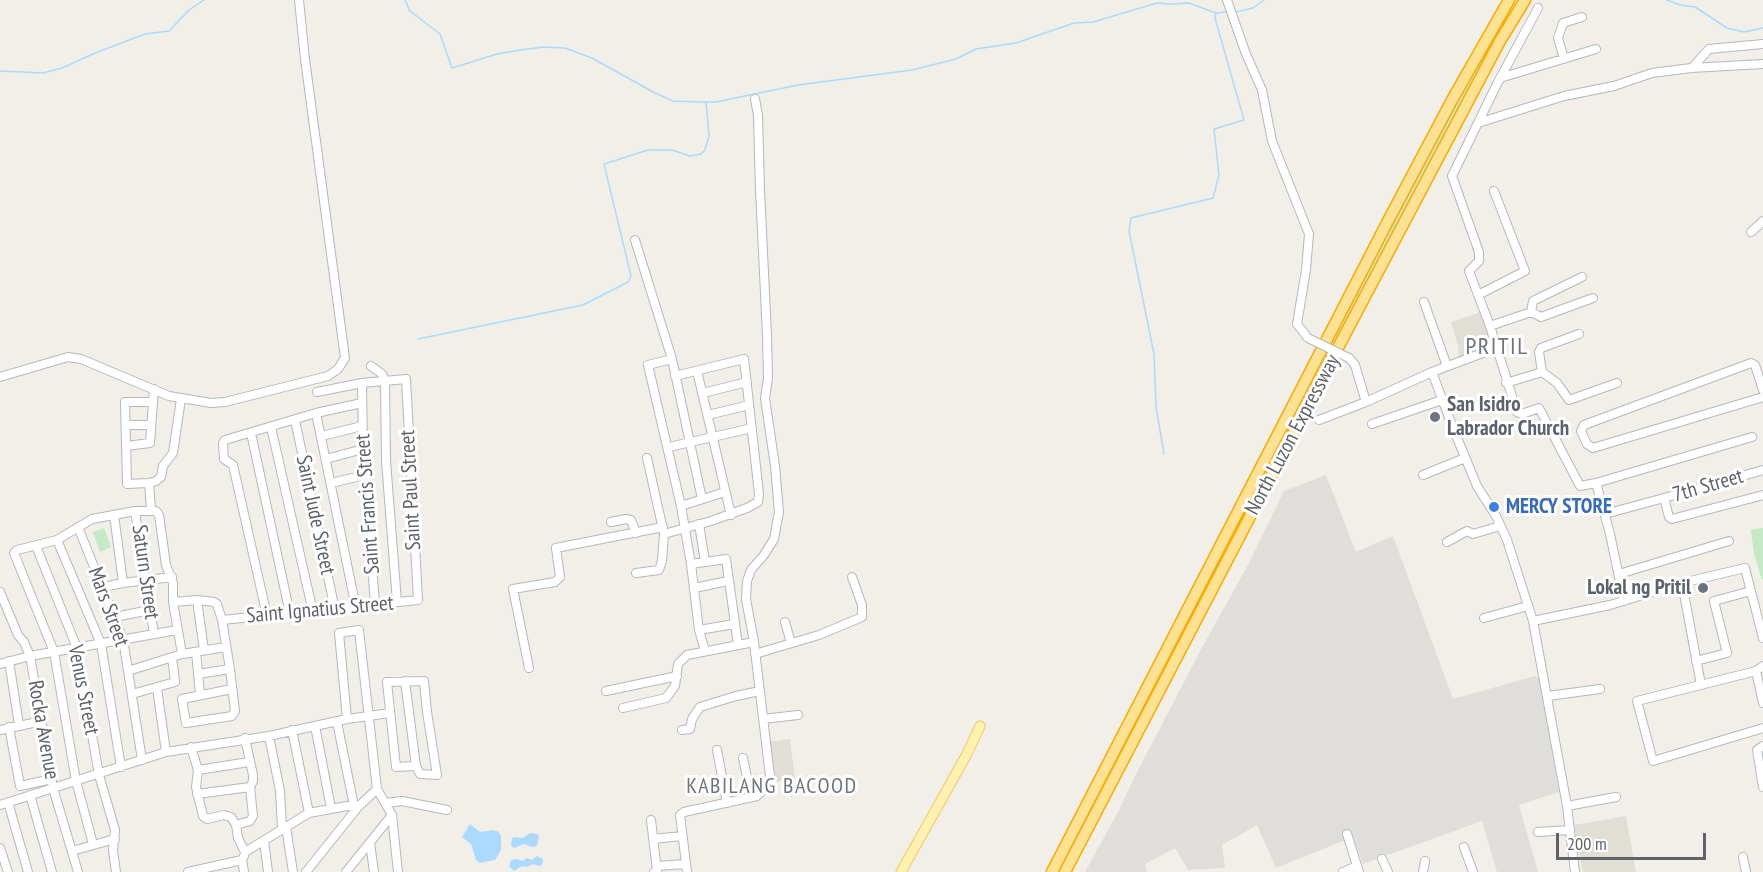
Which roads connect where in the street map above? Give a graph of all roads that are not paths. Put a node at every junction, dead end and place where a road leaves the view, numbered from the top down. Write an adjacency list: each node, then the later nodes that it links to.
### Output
1 (299, 0): 45 (street)
2 (1509, 0): 255 (highway, North Luzon Expressway)
3 (1525, 0): 256 (highway, North Luzon Expressway)
4 (1229, 4): 48 (street, bridge)
5 (1538, 8): 12 (street)
6 (1582, 17): 9 (street)
7 (1763, 44): 11 (street)
8 (1596, 50): 9 (street)
9 (1564, 59): 12 (street)
10 (1763, 64): 11 (street)
11 (1691, 68): 14 (street)
12 (1500, 78): 14 (street)
13 (755, 99): 137 (street)
14 (1478, 123): 20 (street)
15 (1494, 191): 20 (street)
16 (1763, 221): 17 (street)
17 (1751, 232)
18 (635, 240): 27 (street)
19 (1582, 277): 23 (street)
20 (1478, 296): 24 (street)
21 (1593, 298): 23 (street)
22 (1424, 302): 29 (street)
23 (1531, 312): 24 (street)
24 (1490, 326): 26 (street)
25 (1579, 334): 32 (street)
26 (1496, 348): 29 (street); 38 (street)
27 (672, 359): 34 (street); 67 (street)
28 (371, 366): 35 (street)
29 (1447, 366): 31 (street)
30 (697, 371): 34 (street); 36 (street); 43 (street)
31 (1432, 372): 46 (street); 48 (street)
32 (1542, 372): 38 (street); 39 (street)
33 (0, 376): 40 (street)
34 (675, 376): 65 (street)
35 (386, 381): 37 (street); 114 (street, Saint Paul Street); 117 (street)
36 (747, 382): 43 (street); 50 (street)
37 (362, 383): 42 (street); 49 (street, Saint Francis Street)
38 (1506, 383): 77 (street)
39 (1617, 383)
40 (154, 390): 45 (street); 47 (street)
41 (1763, 390): 44 (street)
42 (317, 392)
43 (703, 393): 52 (street)
44 (1763, 397)
45 (181, 399): 75 (street)
46 (1442, 400): 55 (street); 70 (street)
47 (152, 402): 56 (street); 57 (street)
48 (1366, 402): 54 (street)
49 (362, 403): 51 (street); 58 (street, Saint Francis Street)
50 (749, 405): 52 (street); 60 (street)
51 (316, 413): 53 (street); 62 (street)
52 (708, 415): 63 (street)
53 (295, 420): 59 (street); 122 (street, Saint Jude Street)
54 (1319, 420)
55 (1372, 424)
56 (126, 425): 57 (street); 66 (street)
57 (151, 425): 66 (street)
58 (362, 426): 62 (street); 68 (street, Saint Francis Street)
59 (271, 427): 61 (street); 123 (street)
60 (752, 428): 63 (street); 87 (street)
61 (250, 433): 124 (street); 125 (street)
62 (322, 436): 71 (street)
63 (713, 436): 65 (street); 78 (street)
64 (1752, 437): 77 (street)
65 (689, 442): 67 (street); 81 (street)
66 (126, 446): 75 (street)
67 (669, 447): 82 (street)
68 (363, 449): 71 (street); 73 (street, Saint Francis Street)
69 (647, 458): 93 (street)
70 (1465, 458): 74 (street); 90 (street)
71 (326, 459): 76 (street)
72 (1763, 470): 80 (street, 7th Street)
73 (365, 475): 76 (street); 118 (street, Saint Francis Street)
74 (1422, 475)
75 (149, 483): 84 (street)
76 (331, 483): 120 (street)
77 (1596, 483): 85 (street)
78 (726, 492): 81 (street); 87 (street)
79 (1763, 495): 80 (street, 7th Street)
80 (1664, 498): 85 (street)
81 (702, 499): 82 (street)
82 (681, 506): 92 (street)
83 (135, 511): 84 (street); 86 (street); 105 (street, Saturn Street)
84 (153, 511): 103 (street)
85 (1605, 514): 102 (street)
86 (114, 515): 91 (street); 107 (street)
87 (731, 515): 89 (street)
88 (610, 522): 94 (street)
89 (699, 524): 92 (street); 99 (street)
90 (1500, 526): 97 (street); 119 (street)
91 (78, 527): 95 (street); 109 (street, Mars Street)
92 (685, 528): 93 (street); 100 (street)
93 (664, 530): 94 (street); 101 (street)
94 (636, 533): 153 (street)
95 (57, 540): 98 (street); 139 (street)
96 (1729, 541): 102 (street)
97 (1447, 542)
98 (36, 546): 142 (street, Venus Street); 145 (street)
99 (705, 562): 100 (street); 106 (street)
100 (691, 564): 110 (street)
101 (636, 573)
102 (1619, 574): 115 (street)
103 (172, 577): 105 (street); 116 (street)
104 (852, 577): 138 (street)
105 (145, 580): 107 (street); 121 (street, Saturn Street)
106 (728, 581): 110 (street); 131 (street)
107 (123, 583): 109 (street)
108 (1682, 583): 111 (street); 115 (street); 151 (street)
109 (103, 587): 126 (street, Mars Street)
110 (694, 588): 133 (street)
111 (1751, 591): 135 (street); 151 (street)
112 (0, 592): 148 (street, Rocka Avenue)
113 (197, 600): 116 (street); 128 (street); 143 (street)
114 (418, 600): 117 (street, Saint Ignatius Street)
115 (1624, 601): 129 (street)
116 (173, 602): 132 (street)
117 (397, 602): 118 (street, Saint Ignatius Street)
118 (375, 604): 120 (street, Saint Ignatius Street)
119 (1528, 606): 127 (street); 129 (street)
120 (356, 608): 122 (street, Saint Ignatius Street)
121 (150, 610): 126 (street); 134 (street, Saturn Street)
122 (335, 610): 123 (street, Saint Ignatius Street)
123 (314, 612): 124 (street, Saint Ignatius Street)
124 (290, 614): 125 (street, Saint Ignatius Street)
125 (267, 615): 128 (street, Saint Ignatius Street)
126 (115, 617): 136 (street, Mars Street)
127 (1484, 618)
128 (222, 620): 141 (street)
129 (1533, 621): 168 (street)
130 (785, 622): 138 (street)
131 (734, 624): 133 (street); 140 (street)
132 (177, 630): 134 (street); 146 (street)
133 (699, 630): 144 (street)
134 (154, 634): 136 (street)
135 (1763, 638)
136 (123, 639): 139 (street); 156 (street, Mars Street)
137 (754, 642): 140 (street); 147 (street)
138 (791, 643): 147 (street)
139 (101, 644): 142 (street); 196 (street)
140 (738, 645): 144 (street)
141 (226, 647): 143 (street); 154 (street)
142 (77, 648): 145 (street); 198 (street, Venus Street)
143 (200, 651): 146 (street); 157 (street)
144 (705, 651): 158 (street)
145 (54, 652): 148 (street); 200 (street)
146 (182, 654): 149 (street)
147 (755, 654): 165 (street)
148 (30, 656): 150 (street); 176 (street, Rocka Avenue)
149 (172, 657): 156 (street); 161 (street)
150 (9, 661): 152 (street); 178 (street)
151 (1696, 661): 160 (street)
152 (0, 664)
153 (529, 668)
154 (230, 669): 157 (street); 162 (street)
155 (1760, 669): 160 (street); 169 (street)
156 (128, 671): 166 (street, Mars Street)
157 (198, 674): 167 (street)
158 (677, 676): 164 (street); 170 (street)
159 (405, 681): 171 (street); 195 (street); 195 (street)
160 (1701, 684): 182 (street)
161 (157, 688): 166 (street); 191 (street)
162 (232, 689): 167 (street); 167 (street)
163 (1600, 689): 168 (street)
164 (606, 691)
165 (760, 691): 175 (street); 185 (street)
166 (132, 694): 193 (street, Mars Street)
167 (200, 694)
168 (1548, 696): 213 (street)
169 (1763, 703)
170 (623, 708)
171 (390, 713): 173 (street); 195 (street)
172 (798, 715): 175 (street)
173 (370, 717): 174 (street); 174 (street); 204 (street)
174 (347, 719): 177 (street)
175 (763, 719): 207 (street)
176 (42, 721): 178 (street); 199 (street, Rocka Avenue)
177 (337, 722): 179 (street); 212 (street)
178 (19, 725): 181 (street)
179 (315, 726): 184 (street); 214 (street)
180 (980, 726): 254 (main road)
181 (9, 727): 183 (street); 199 (street)
182 (1763, 728)
183 (0, 730)
184 (292, 730): 186 (street); 216 (street)
185 (682, 730)
186 (269, 736): 187 (street); 220 (street)
187 (245, 738): 189 (street); 194 (street)
188 (1763, 746): 202 (street)
189 (192, 747): 191 (street); 197 (street)
190 (717, 750): 210 (street)
191 (166, 752): 193 (street)
192 (743, 758): 207 (street)
193 (142, 760): 196 (street)
194 (249, 762): 197 (street); 201 (street)
195 (416, 766)
196 (120, 767): 198 (street)
197 (198, 770): 205 (street)
198 (99, 775): 200 (street); 225 (street, Venus Street)
199 (52, 779): 203 (street, Rocka Avenue)
200 (76, 781): 203 (street); 229 (street)
201 (250, 787): 205 (street); 219 (street)
202 (1763, 787)
203 (53, 788): 206 (street); 232 (street, Rocka Avenue)
204 (376, 789): 209 (street); 212 (street)
205 (197, 794): 219 (street)
206 (30, 795): 211 (street); 244 (street)
207 (751, 797): 210 (street)
208 (1616, 797): 213 (street)
209 (385, 803): 215 (street); 217 (street)
210 (727, 803): 224 (street)
211 (4, 804): 243 (street)
212 (356, 806): 214 (street); 251 (street)
213 (1567, 806): 221 (street)
214 (331, 808): 216 (street)
215 (447, 810)
216 (309, 813): 220 (street)
217 (392, 815): 228 (street); 253 (street)
218 (651, 820): 226 (street)
219 (236, 825): 233 (street)
220 (284, 828): 227 (street); 250 (street)
221 (1570, 830): 222 (street); 261 (street)
222 (1538, 832)
223 (1347, 834): 240 (street)
224 (682, 836): 226 (street); 238 (street)
225 (115, 839): 229 (street); 246 (street, Venus Street)
226 (653, 839): 239 (street)
227 (264, 842): 233 (street); 249 (street)
228 (370, 843): 241 (street); 252 (street)
229 (93, 844): 232 (street)
230 (1464, 847): 260 (street)
231 (0, 848): 242 (street)
232 (72, 851): 245 (street, Rocka Avenue)
233 (245, 852): 236 (street)
234 (1743, 857): 262 (street)
235 (1382, 859): 258 (street)
236 (242, 860): 247 (street); 248 (street)
237 (1425, 861): 259 (street)
238 (686, 868): 239 (street)
239 (655, 869)
240 (1358, 869): 257 (street)
241 (349, 870)
242 (8, 872)
243 (28, 872)
244 (52, 872)
245 (78, 872)
246 (116, 872)
247 (188, 872)
248 (244, 872)
249 (268, 872)
250 (293, 872)
251 (306, 872)
252 (374, 872)
253 (398, 872)
254 (901, 872)
255 (1052, 872)
256 (1065, 872)
257 (1343, 872)
258 (1388, 872)
259 (1423, 872)
260 (1473, 872)
261 (1575, 872)
262 (1746, 872)

